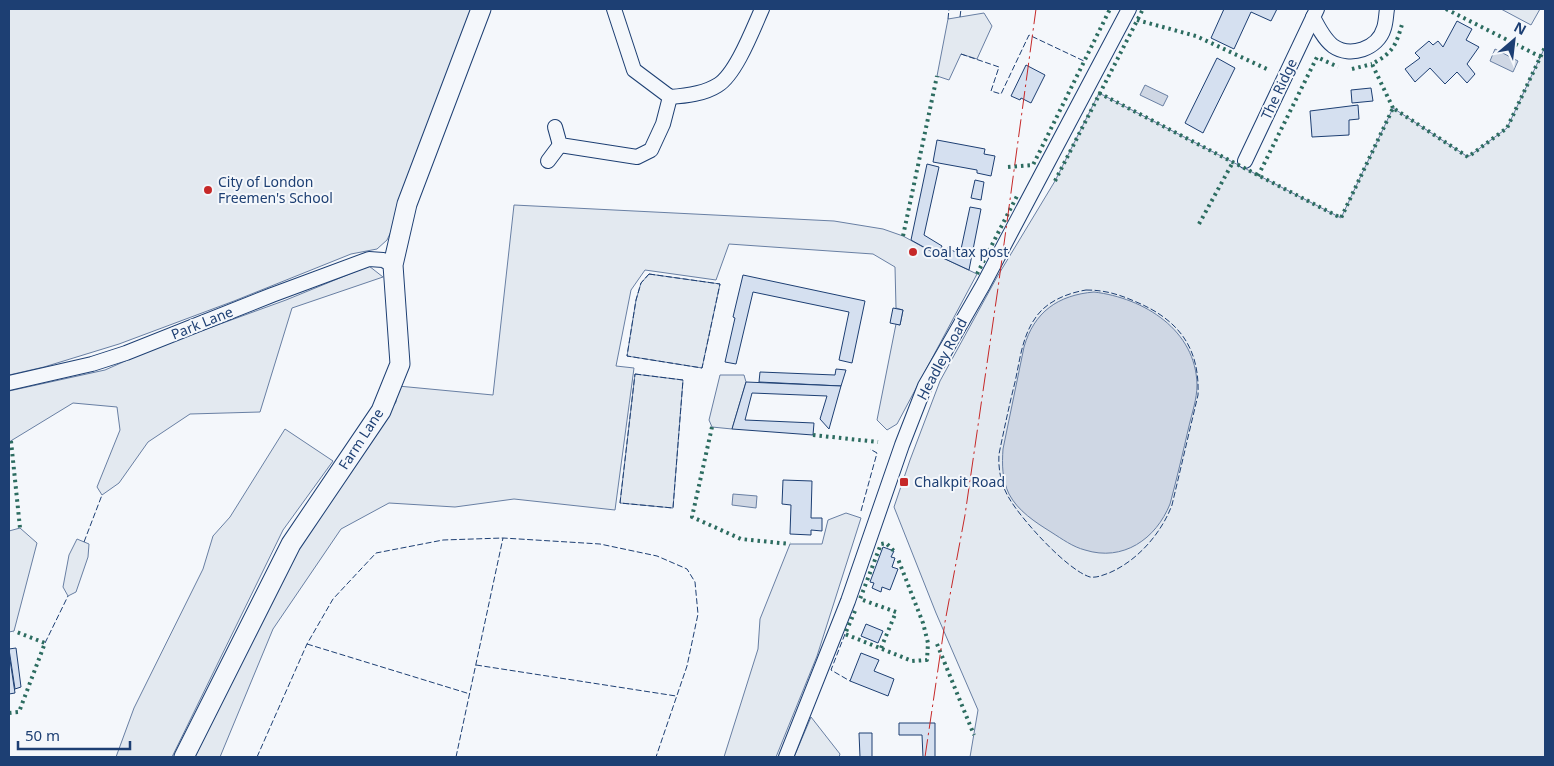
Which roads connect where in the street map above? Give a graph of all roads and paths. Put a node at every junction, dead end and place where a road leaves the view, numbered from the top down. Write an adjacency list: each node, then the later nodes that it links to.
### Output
1 (481, 9): 12 (street, Farm Lane)
2 (614, 9): 7 (street)
3 (762, 9): 7 (street)
4 (1129, 9): 15 (street, Headley Road)
5 (1386, 9): 6 (street, The Ridge)
6 (1315, 13): 11 (street, The Ridge)
7 (670, 97): 9 (street)
8 (555, 127): 9 (street)
9 (560, 145): 10 (street)
10 (548, 161)
11 (1245, 161)
12 (393, 265): 13 (street, Park Lane); 14 (street, Farm Lane)
13 (9, 383)
14 (184, 757)
15 (786, 757)

